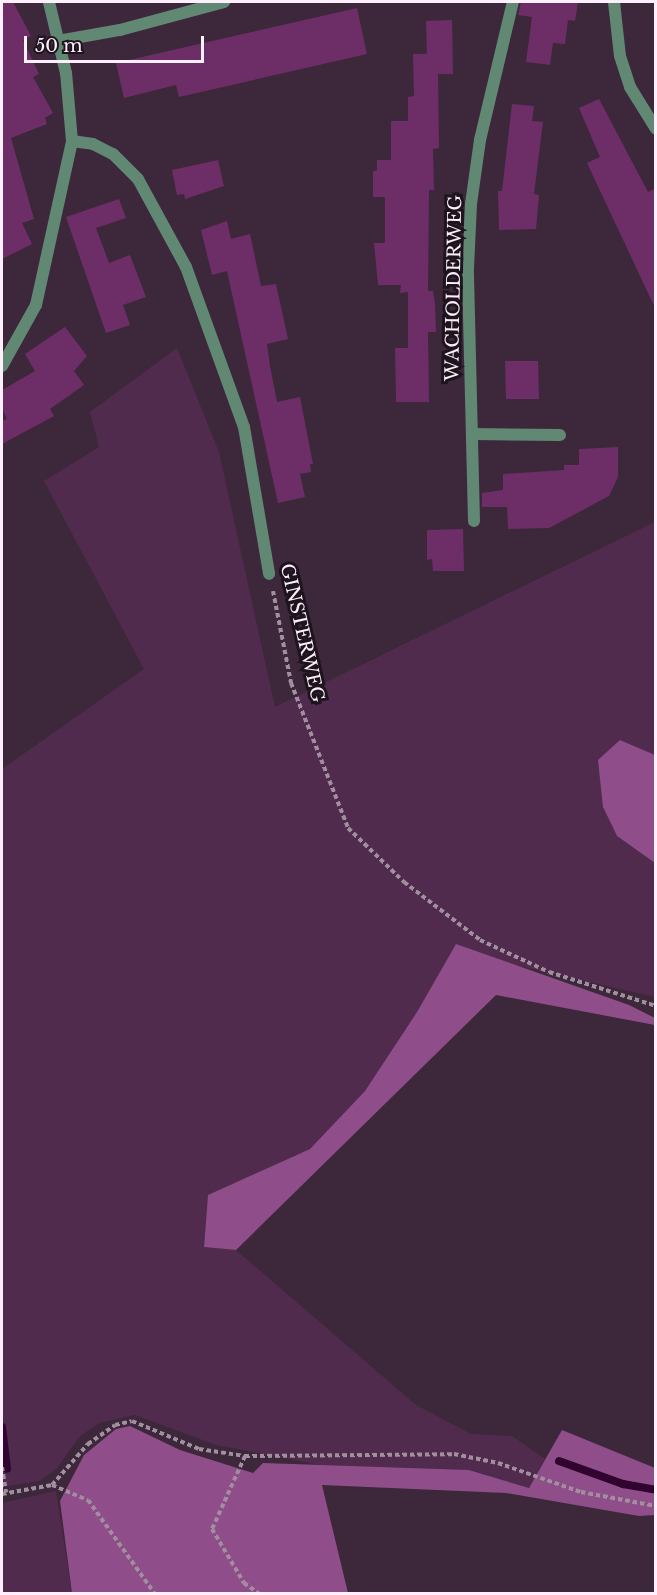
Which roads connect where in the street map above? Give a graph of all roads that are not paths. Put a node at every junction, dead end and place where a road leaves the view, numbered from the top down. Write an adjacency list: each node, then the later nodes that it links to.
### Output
1 (49, 2): 5 (street)
2 (224, 2): 5 (street)
3 (513, 2): 9 (street, WACHOLDERWEG)
4 (614, 2): 6 (street)
5 (58, 41): 7 (street)
6 (656, 129)
7 (72, 141): 8 (street); 12 (street, GINSTERWEG)
8 (2, 366)
9 (472, 434): 10 (street); 11 (street, WACHOLDERWEG)
10 (560, 435)
11 (474, 521)
12 (269, 574)

